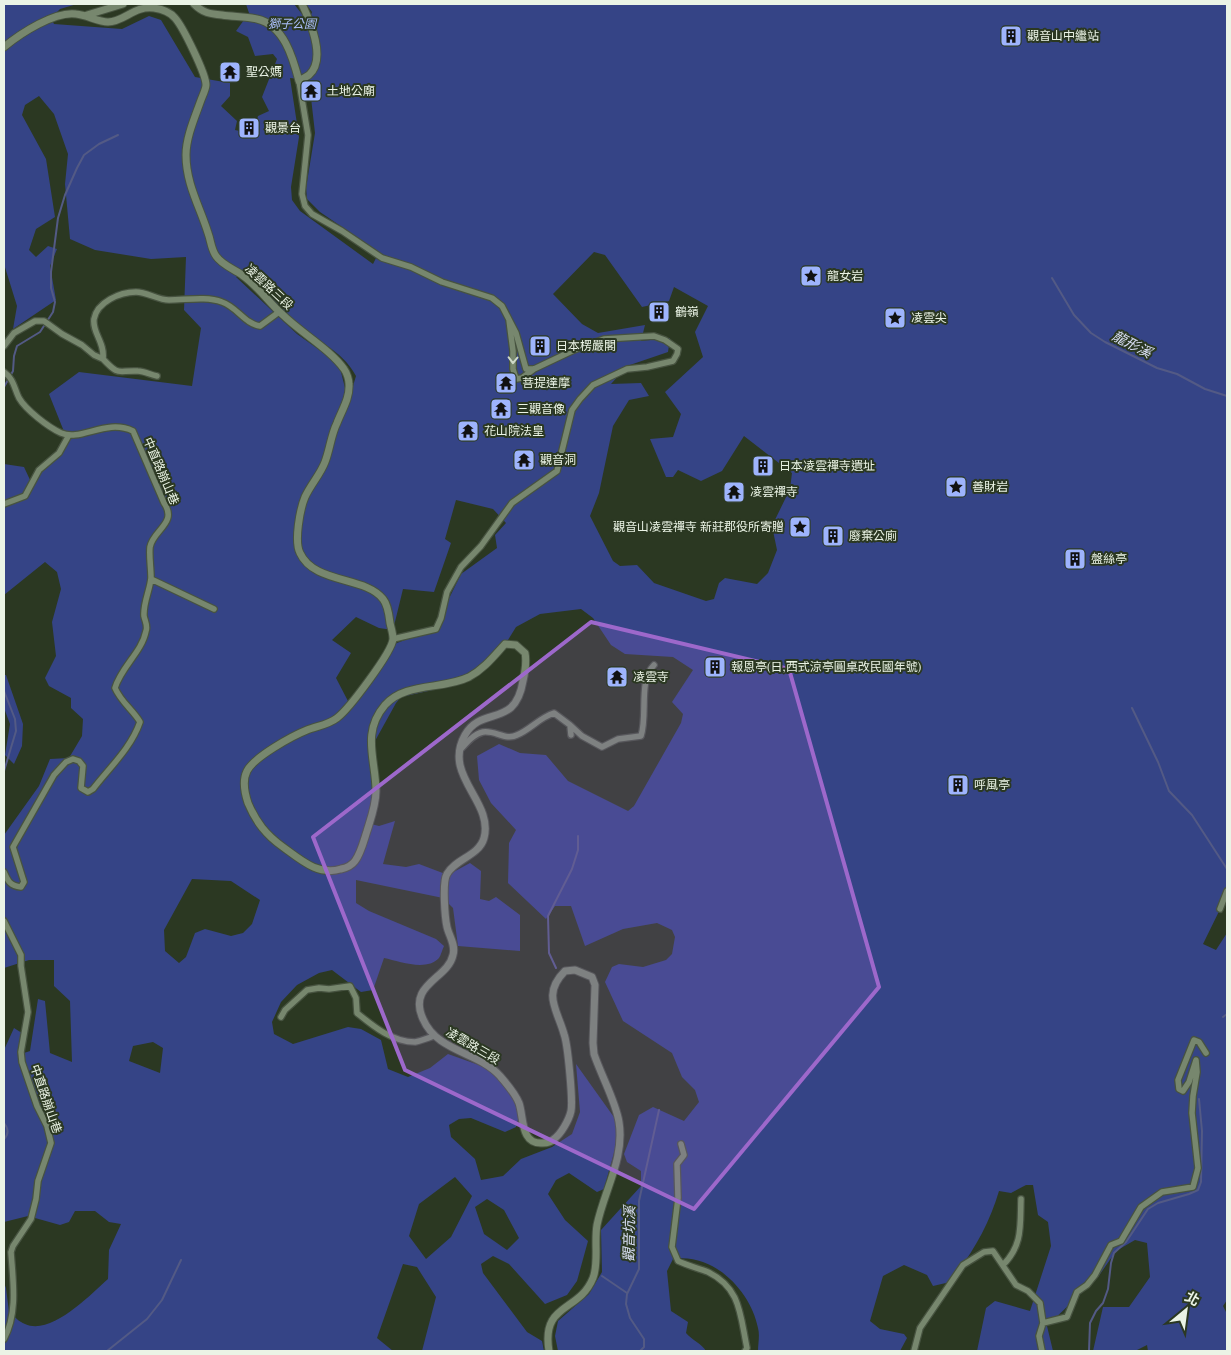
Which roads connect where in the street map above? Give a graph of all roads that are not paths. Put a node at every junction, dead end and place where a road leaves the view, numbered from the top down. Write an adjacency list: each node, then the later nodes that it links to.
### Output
1 (123, 4): 4 (street)
2 (194, 4): 6 (street)
3 (302, 4): 6 (street)
4 (87, 16): 5 (street, 凌雲路三段); 7 (street, 凌雲路三段)
5 (4, 46)
6 (299, 81): 8 (street)
7 (280, 312): 10 (street); 18 (street, 凌雲路三段)
8 (509, 320): 11 (street); 11 (street, one-way to 11)
9 (4, 346): 10 (street)
10 (102, 359): 13 (street)
11 (534, 369): 18 (street)
12 (6, 373): 14 (street)
13 (157, 376)
14 (69, 435): 15 (street); 16 (street, 中直路崩山巷)
15 (4, 504)
16 (151, 579): 17 (street); 23 (street, 中直路崩山巷)
17 (214, 609)
18 (393, 639): 22 (street)
19 (654, 665): 20 (street)
20 (570, 725): 21 (street); 22 (street)
21 (571, 735)
22 (460, 750): 28 (street, 凌雲路三段)
23 (4, 872)
24 (1227, 891): 25 (street)
25 (1220, 909)
26 (4, 921): 34 (street, 中直路崩山巷)
27 (280, 1017): 28 (street)
28 (434, 1036): 35 (street, 凌雲路三段)
29 (1206, 1053): 33 (street)
30 (681, 1144): 36 (street)
31 (1021, 1199): 32 (street)
32 (1002, 1265): 33 (street); 37 (street)
33 (1043, 1322): 38 (street)
34 (4, 1339)
35 (549, 1351)
36 (745, 1351)
37 (914, 1351)
38 (1042, 1351)

